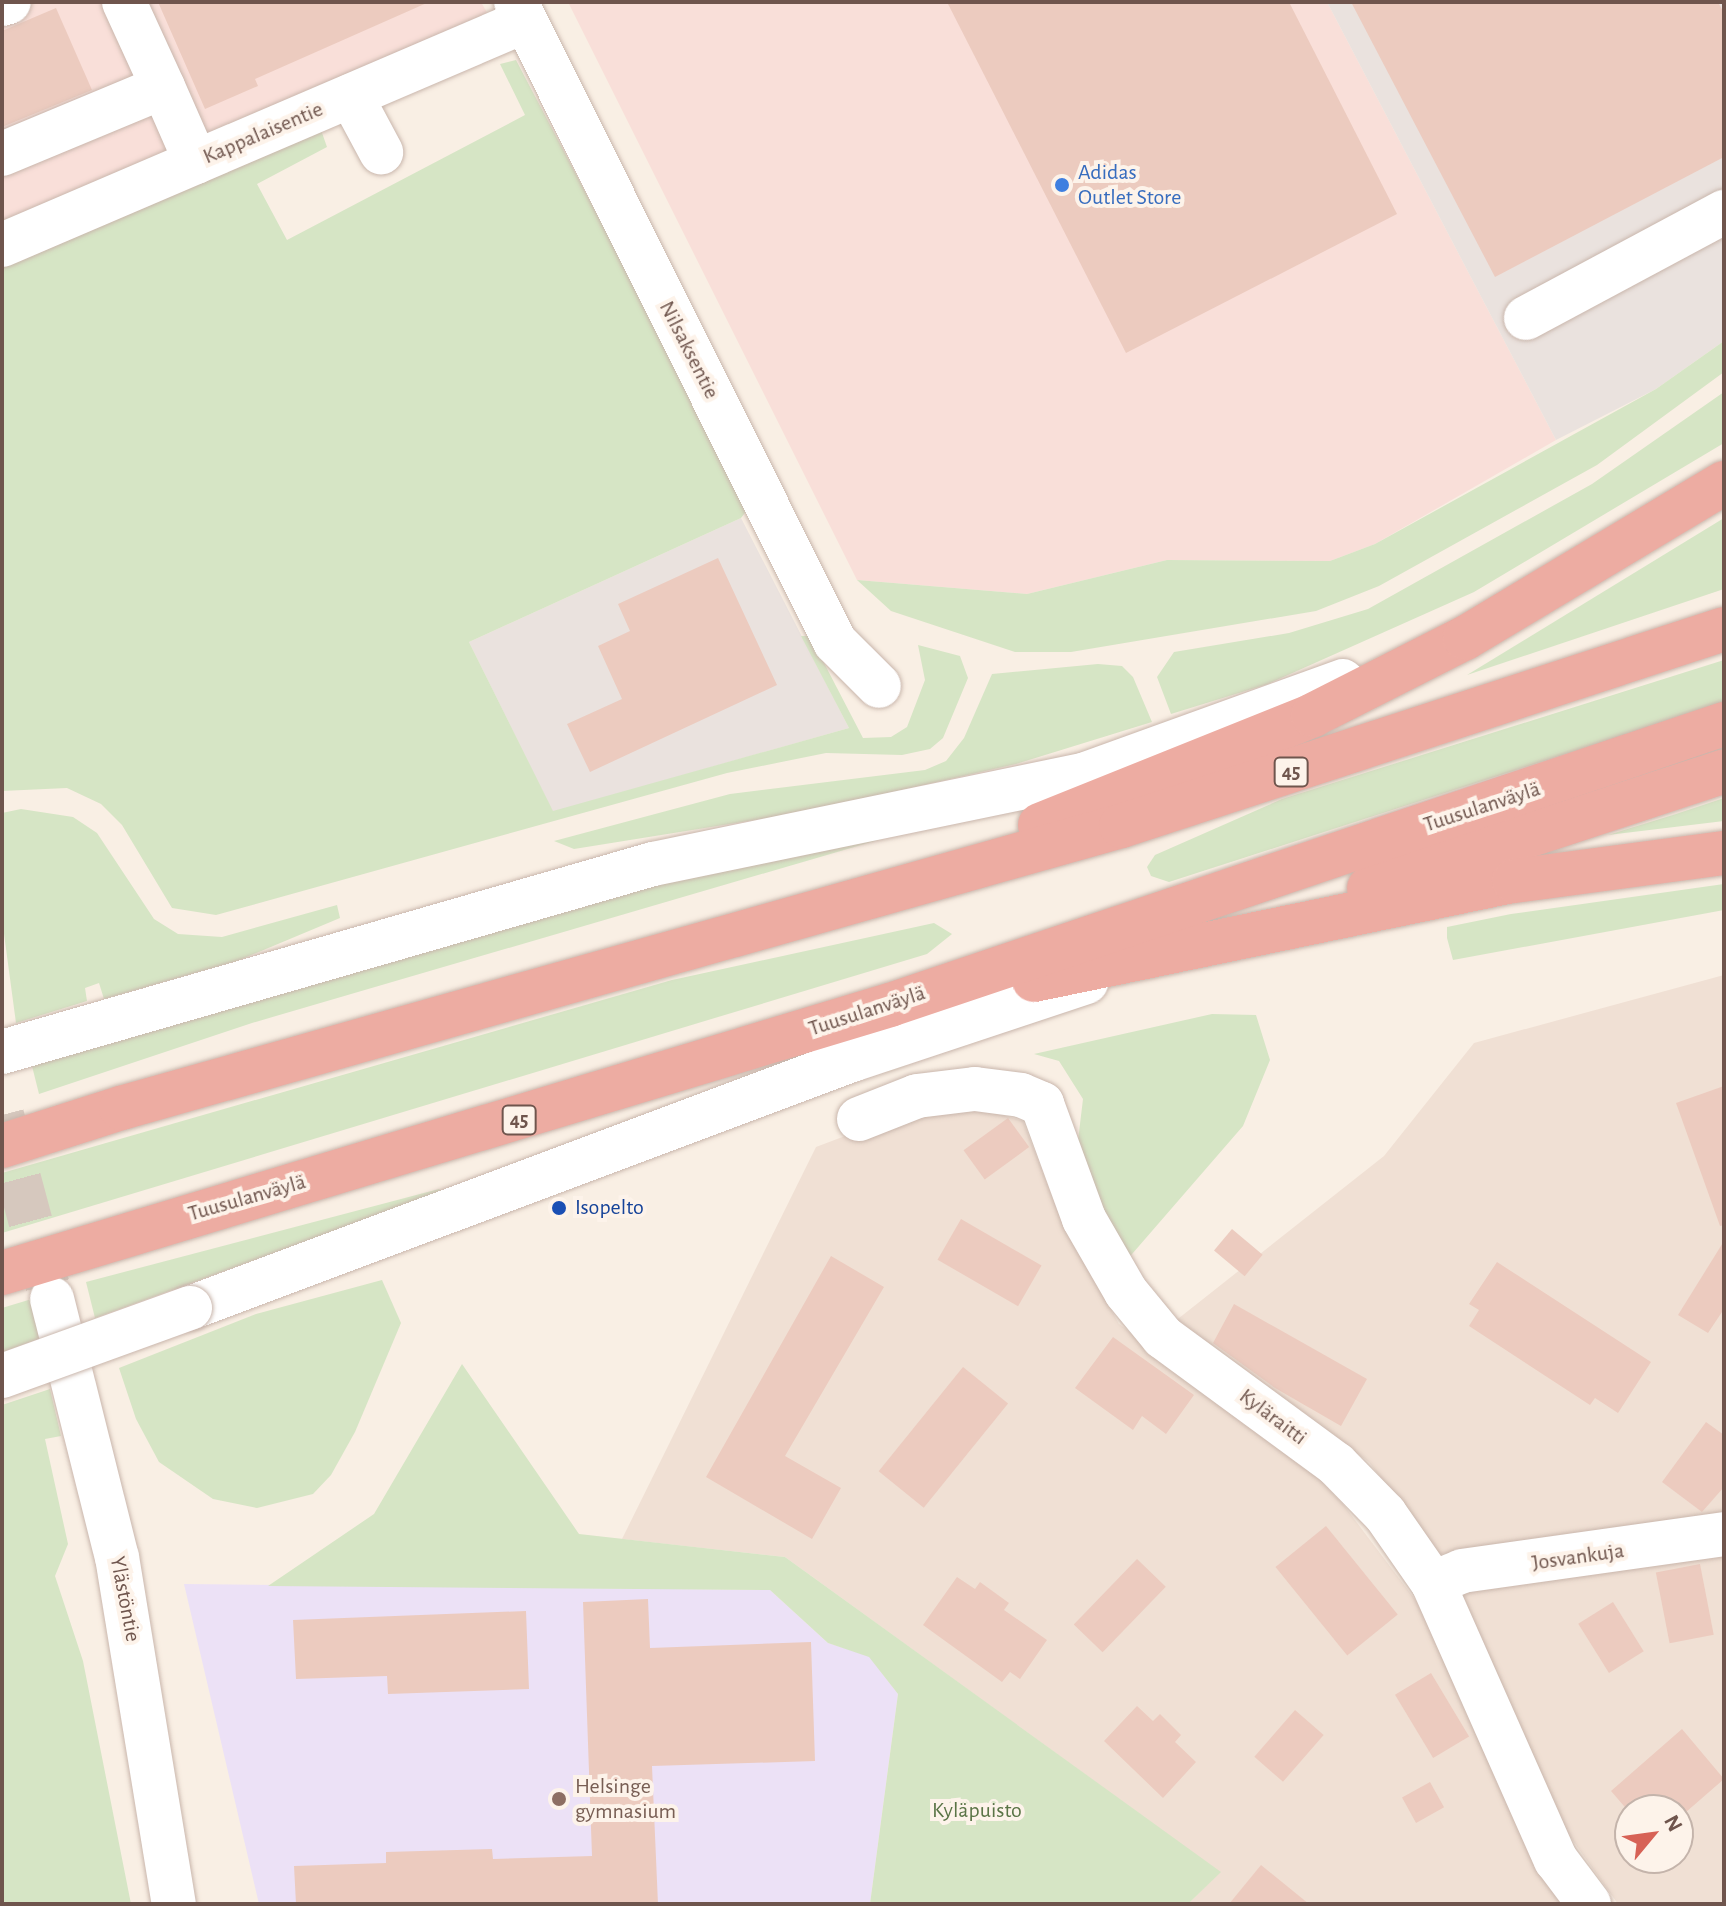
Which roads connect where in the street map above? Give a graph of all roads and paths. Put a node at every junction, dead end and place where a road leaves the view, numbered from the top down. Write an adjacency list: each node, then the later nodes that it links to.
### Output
1 (9, 2): 3 (street)
2 (124, 2): 5 (street)
3 (2, 4)
4 (520, 12): 6 (street, Kappalaisentie); 16 (street, Nilsaksentie)
5 (163, 87): 8 (street); 9 (street)
6 (351, 96): 7 (street); 9 (street, Kappalaisentie)
7 (381, 152)
8 (2, 154)
9 (196, 162): 11 (street, Kappalaisentie)
10 (1724, 212): 12 (street)
11 (2, 245)
12 (1526, 318)
13 (1724, 483): 15 (highway)
14 (1724, 629): 20 (highway, 45)
15 (1465, 638): 20 (highway); 23 (street)
16 (879, 686)
17 (1724, 724): 22 (highway, Tuusulanväylä / 45)
18 (1724, 771): 21 (highway)
19 (1724, 853): 21 (highway)
20 (854, 904): 25 (highway, 45)
21 (1162, 957): 22 (highway); 28 (street, bridge)
22 (890, 1005): 26 (highway, Tuusulanväylä / 45)
23 (2, 1052)
24 (859, 1119): 30 (street, Kyläraitti)
25 (2, 1146)
26 (2, 1273)
27 (52, 1299): 31 (street, Ylästöntie)
28 (2, 1376)
29 (1724, 1534): 30 (street, Josvankuja)
30 (1433, 1583): 32 (street, Kyläraitti)
31 (174, 1904)
32 (1589, 1904)

